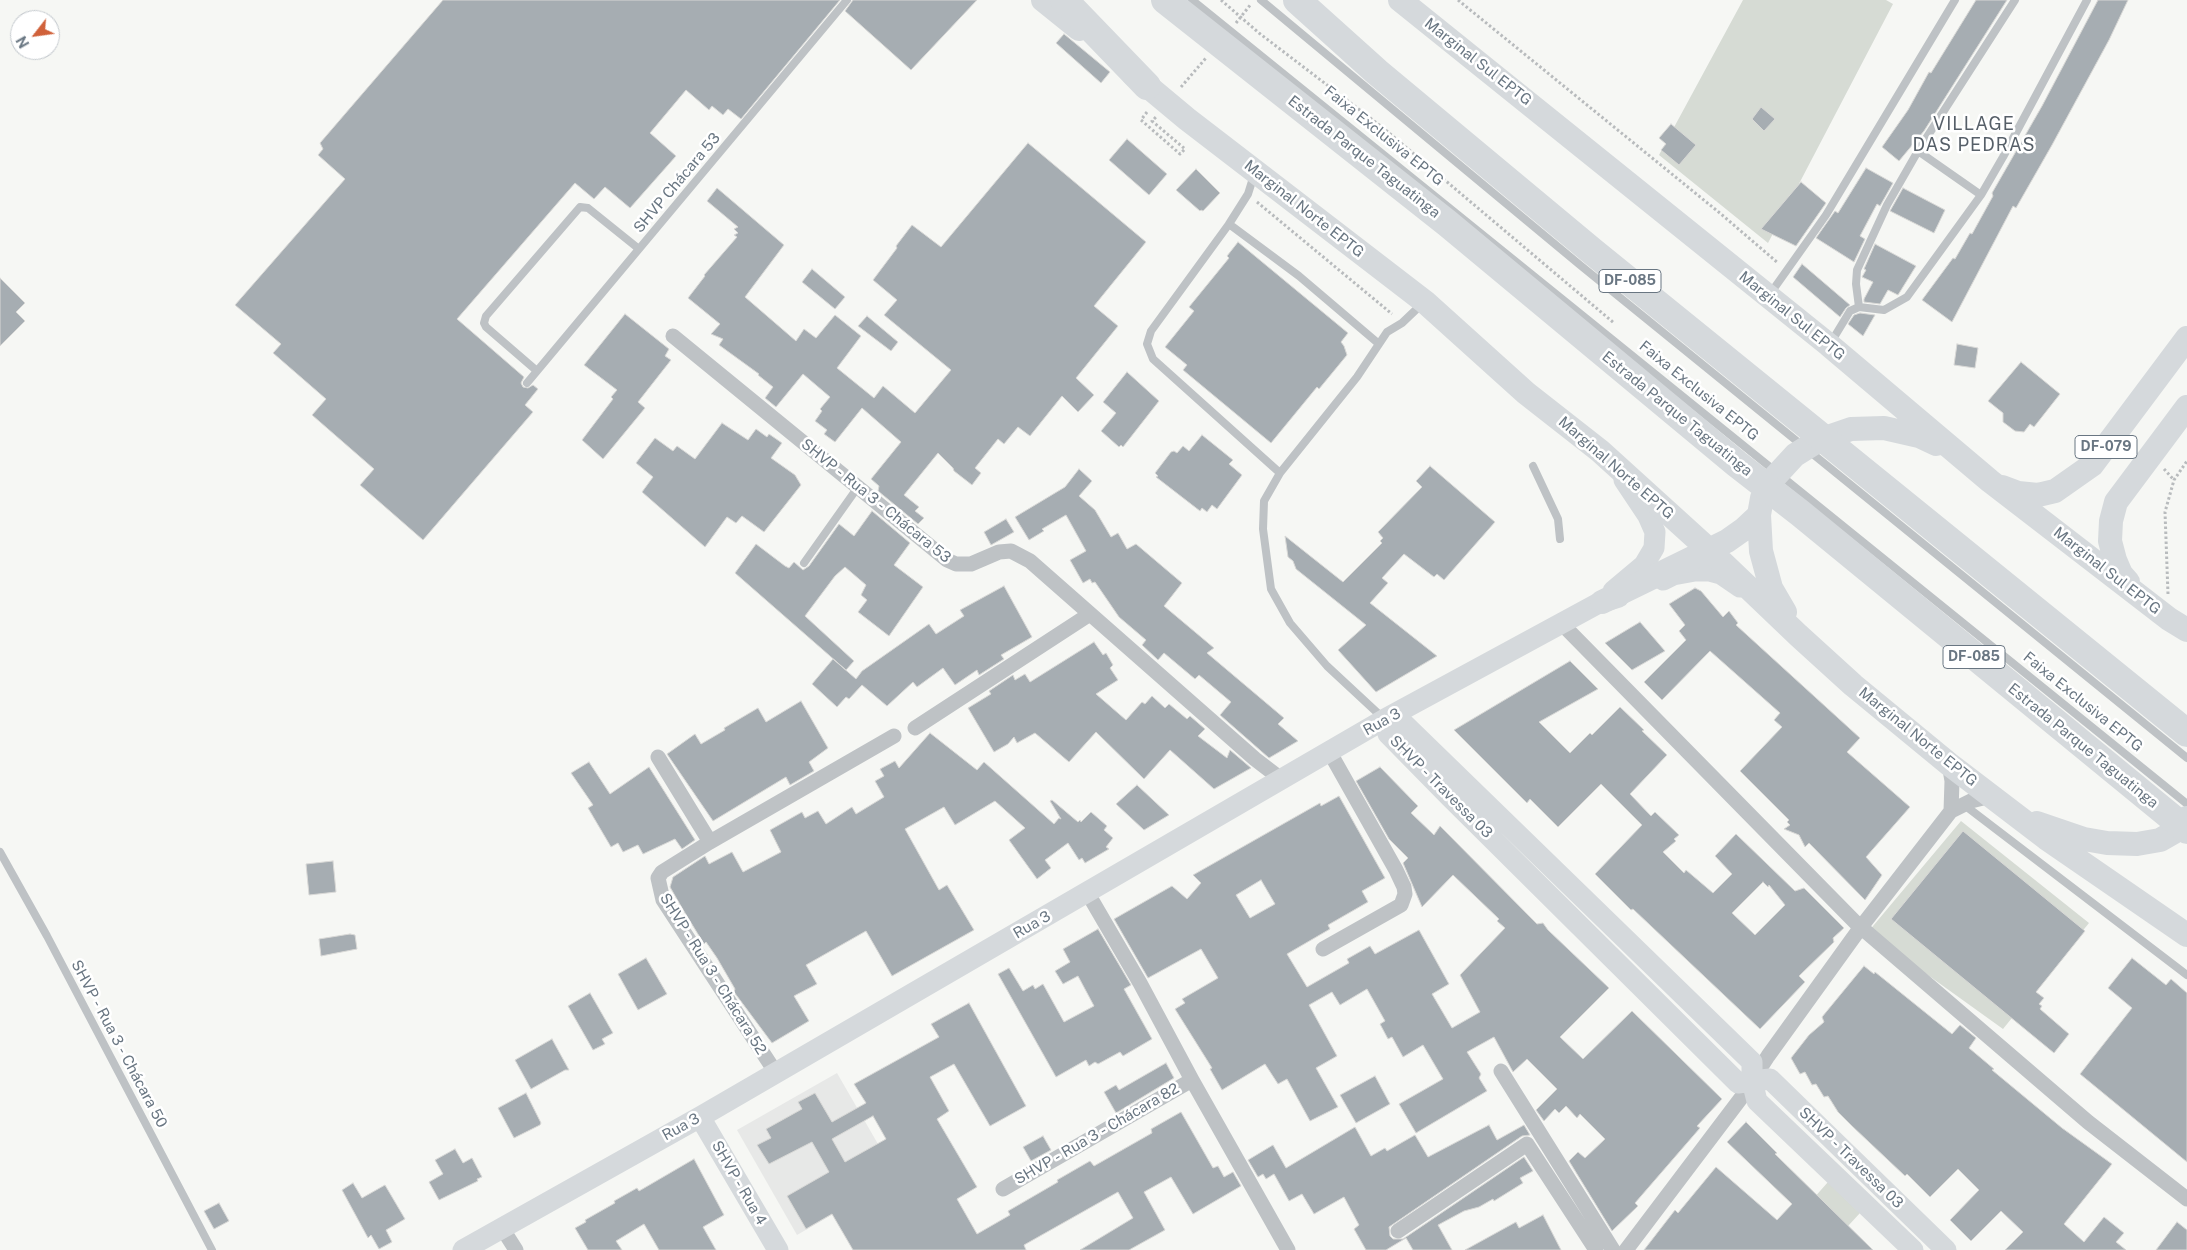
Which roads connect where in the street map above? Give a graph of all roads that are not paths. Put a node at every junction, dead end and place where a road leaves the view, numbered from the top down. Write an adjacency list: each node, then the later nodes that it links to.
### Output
1 (847, 0): 17 (lane, SHVP Chácara 53)
2 (1043, 0): 12 (main road, Marginal Norte EPTG)
3 (1064, 0): 12 (highway)
4 (1165, 0): 30 (highway, Estrada Parque Taguatinga / DF-085)
5 (1192, 0): 30 (lane, Faixa Exclusiva EPTG)
6 (1262, 0): 28 (lane, Faixa Exclusiva EPTG)
7 (1297, 0): 28 (highway, DF-085)
8 (1400, 0): 18 (main road, Marginal Sul EPTG)
9 (1955, 0): 18 (lane)
10 (2015, 0): 13 (lane)
11 (2087, 0): 15 (lane)
12 (1148, 98): 14 (main road, Marginal Norte EPTG)
13 (1918, 150): 15 (lane); 20 (lane)
14 (1256, 171): 16 (lane); 19 (main road, Marginal Norte EPTG)
15 (1980, 195): 20 (lane)
16 (1229, 224): 23 (lane); 33 (lane)
17 (640, 249): 25 (lane, SHVP Chácara 53); 25 (lane)
18 (1768, 296): 24 (main road, Marginal Sul EPTG)
19 (1425, 302): 23 (lane); 29 (main road, Marginal Norte EPTG)
20 (1858, 307): 24 (lane)
21 (673, 336): 35 (street, SHVP - Rua 3 - Chácara 53)
22 (2187, 338): 34 (main road, DF-079)
23 (1379, 344): 33 (lane)
24 (1829, 345): 31 (main road, Marginal Sul EPTG)
25 (537, 371): 26 (lane, SHVP Chácara 53)
26 (527, 383)
27 (2187, 407): 40 (main road, DF-079)
28 (1778, 413): 51 (highway, DF-085)
29 (1600, 451): 38 (main road, Marginal Norte EPTG); 41 (main road)
30 (1745, 459): 56 (highway, Estrada Parque Taguatinga / DF-085)
31 (1964, 459): 34 (main road, Marginal Sul EPTG); 36 (main road)
32 (1533, 466): 37 (lane)
33 (1280, 472): 48 (lane)
34 (1990, 481): 40 (main road, Marginal Sul EPTG)
35 (858, 487): 39 (lane); 43 (street, SHVP - Rua 3 - Chácara 53)
36 (1759, 515): 38 (main road); 46 (main road)
37 (1560, 539)
38 (1708, 549): 41 (main road); 42 (main road, Marginal Norte EPTG)
39 (804, 563)
40 (2137, 594): 45 (main road, Marginal Sul EPTG)
41 (1602, 602): 42 (main road); 44 (main road, Rua 3)
42 (1763, 602): 46 (main road, Marginal Norte EPTG)
43 (1090, 614): 49 (street); 55 (street, SHVP - Rua 3 - Chácara 53)
44 (1562, 624): 48 (main road, Rua 3); 66 (street)
45 (2178, 625): 47 (main road, Marginal Sul EPTG)
46 (1798, 635): 54 (main road, Marginal Norte EPTG)
47 (2187, 646)
48 (1385, 719): 52 (main road, Rua 3); 73 (main road, SHVP - Travessa 03)
49 (915, 728)
50 (894, 736): 63 (street, SHVP - Rua 3 - Chácara 52)
51 (2185, 748)
52 (1329, 751): 55 (main road, Rua 3); 68 (street)
53 (658, 757): 63 (street)
54 (1949, 764): 57 (main road, Marginal Norte EPTG); 59 (street)
55 (1281, 780): 65 (main road, Rua 3)
56 (2157, 793): 58 (lane); 62 (highway, Estrada Parque Taguatinga / DF-085)
57 (1991, 796): 59 (street); 60 (main road, Marginal Norte EPTG)
58 (2187, 804)
59 (1957, 807): 66 (street); 69 (lane)
60 (2017, 816): 61 (main road); 67 (main road, Marginal Norte EPTG)
61 (2187, 818)
62 (2187, 830)
63 (710, 842): 71 (street, SHVP - Rua 3 - Chácara 52)
64 (0, 852): 79 (lane, SHVP - Rua 3 - Chácara 50)
65 (1087, 892): 71 (main road, Rua 3); 72 (street, SHVP - Rua 3 - Chácara 82)
66 (1861, 927): 73 (street); 76 (street)
67 (2187, 935)
68 (1323, 949)
69 (2187, 975)
70 (1501, 1071): 85 (street)
71 (776, 1073): 74 (main road, Rua 3)
72 (1192, 1080): 75 (street, SHVP - Rua 3 - Chácara 82); 83 (street, SHVP - Rua 3 - Chácara 82)
73 (1752, 1080): 86 (street); 87 (main road, SHVP - Travessa 03); 88 (main road, SHVP - Travessa 03)
74 (700, 1116): 77 (main road, Rua 3); 82 (main road, SHVP - Rua 4)
75 (1003, 1189)
76 (2187, 1199)
77 (502, 1228): 80 (main road, Rua 3); 81 (street)
78 (1398, 1231): 84 (street)
79 (212, 1250)
80 (463, 1250)
81 (516, 1250)
82 (778, 1250)
83 (1288, 1250)
84 (1596, 1250)
85 (1613, 1250)
86 (1626, 1250)
87 (1913, 1250)
88 (1946, 1250)

